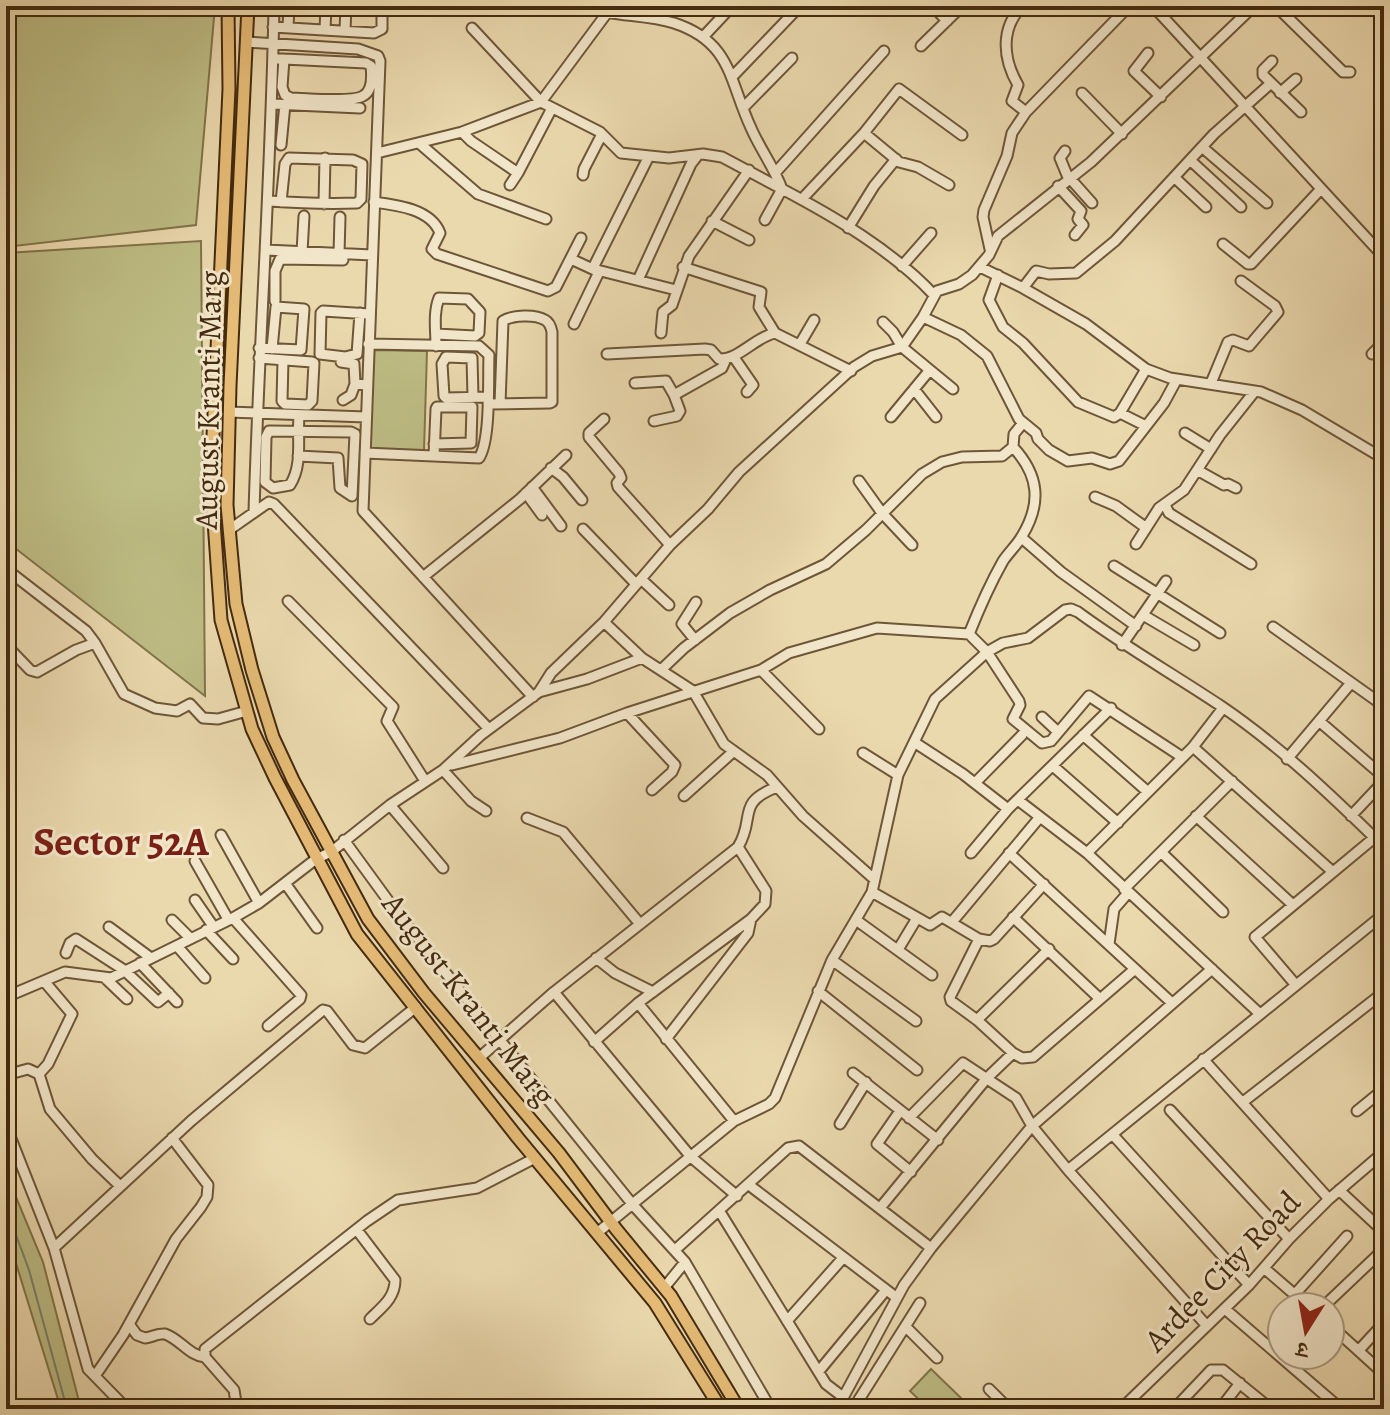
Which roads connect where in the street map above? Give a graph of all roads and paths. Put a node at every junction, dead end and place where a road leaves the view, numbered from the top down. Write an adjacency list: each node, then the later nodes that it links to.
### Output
1 (228, 6): 91 (main road, August Kranti Marg)
2 (248, 6): 26 (main road, August Kranti Marg)
3 (274, 6): 20 (street)
4 (289, 6): 21 (street)
5 (326, 6): 23 (street)
6 (346, 6): 24 (street)
7 (382, 6): 24 (street)
8 (583, 6): 18 (street)
9 (732, 6): 25 (street)
10 (800, 6): 36 (street)
11 (933, 6): 19 (street)
12 (962, 6): 19 (street)
13 (1129, 6): 49 (street)
14 (1153, 6): 31 (street)
15 (1254, 6): 31 (street)
16 (1276, 6): 35 (street)
17 (1019, 7): 49 (street)
18 (607, 13): 25 (street); 42 (street)
19 (947, 21): 28 (street)
20 (273, 27): 21 (street); 27 (street)
21 (288, 28): 23 (street)
22 (472, 28): 42 (street)
23 (325, 30): 24 (street)
24 (345, 31)
25 (704, 36): 36 (street)
26 (246, 42): 27 (street); 92 (main road, August Kranti Marg)
27 (272, 46): 33 (street); 60 (street)
28 (921, 46)
29 (884, 51): 67 (street)
30 (1148, 53): 41 (street)
31 (1200, 55): 41 (street); 45 (street)
32 (792, 58): 48 (street)
33 (278, 59): 33 (street); 43 (street)
34 (1272, 61): 38 (street)
35 (1350, 72)
36 (732, 77): 48 (street)
37 (1296, 79): 40 (street)
38 (1270, 84): 40 (street); 45 (street)
39 (1082, 93): 54 (street)
40 (1280, 93): 50 (street)
41 (1161, 97): 54 (street)
42 (541, 102): 47 (street); 51 (street)
43 (273, 104): 44 (street); 78 (street)
44 (285, 104): 46 (street); 57 (street)
45 (1244, 107): 58 (street); 76 (street)
46 (360, 108)
47 (552, 108): 53 (street); 68 (street)
48 (743, 108): 67 (street)
49 (1026, 112): 100 (street)
50 (1301, 112)
51 (462, 132): 56 (street); 68 (street)
52 (864, 133): 55 (street); 64 (street); 77 (street)
53 (602, 134): 62 (street); 69 (street)
54 (1122, 134): 71 (street)
55 (962, 135)
56 (419, 143): 60 (street); 88 (street)
57 (281, 145)
58 (1202, 147): 65 (street); 82 (street)
59 (1065, 151): 71 (street)
60 (377, 153): 80 (street)
61 (698, 155): 62 (street); 66 (street); 111 (street)
62 (649, 156): 109 (street)
63 (325, 158): 79 (street); 83 (street); 83 (street)
64 (896, 159): 73 (street); 93 (street)
65 (1190, 160): 70 (street); 85 (street)
66 (749, 170): 75 (street); 90 (street)
67 (776, 172): 75 (street)
68 (518, 173): 72 (street)
69 (583, 175)
70 (1174, 177): 84 (street); 113 (street)
71 (1070, 178): 74 (street); 81 (street)
72 (510, 185)
73 (949, 185)
74 (1058, 186): 95 (street); 100 (street)
75 (782, 189): 77 (street); 89 (street)
76 (1321, 189): 98 (street); 104 (street)
77 (802, 199): 93 (street)
78 (269, 201): 79 (street); 99 (street)
79 (281, 202): 83 (street)
80 (374, 202): 102 (street); 105 (street)
81 (1092, 203)
82 (1267, 203)
83 (324, 204)
84 (1206, 207)
85 (1241, 207)
86 (304, 216): 101 (street)
87 (340, 217): 103 (street)
88 (546, 219)
89 (765, 220)
90 (712, 221): 97 (street); 107 (street)
91 (222, 222): 92 (main road); 230 (main road, August Kranti Marg)
92 (239, 223): 157 (main road, August Kranti Marg)
93 (848, 228): 106 (street)
94 (931, 233): 106 (street)
95 (1075, 235)
96 (581, 238): 105 (street)
97 (749, 240)
98 (1223, 244)
99 (266, 250): 101 (street); 117 (street)
100 (991, 251): 108 (street)
101 (302, 252): 103 (street)
102 (372, 255): 103 (street); 119 (street)
103 (341, 257): 118 (street)
104 (1384, 257)
105 (571, 259): 109 (street)
106 (902, 266): 115 (street)
107 (683, 267): 114 (street); 125 (street)
108 (980, 267): 110 (street); 115 (street)
109 (595, 269): 111 (street); 123 (street)
110 (998, 275): 113 (street); 159 (street)
111 (638, 280): 114 (street)
112 (1241, 281): 144 (street)
113 (1023, 288): 139 (street)
114 (676, 290): 124 (street)
115 (934, 295): 120 (street)
116 (305, 298): 118 (street)
117 (263, 300): 118 (street); 133 (street)
118 (275, 301)
119 (365, 313): 119 (street); 128 (street)
120 (923, 317): 131 (street); 166 (street)
121 (814, 320): 129 (street)
122 (883, 322): 131 (street)
123 (574, 324)
124 (661, 333)
125 (775, 333): 129 (street); 136 (street)
126 (436, 334): 126 (street); 130 (street)
127 (1384, 342): 135 (street)
128 (368, 344): 130 (street); 146 (street)
129 (800, 344): 140 (street)
130 (436, 346): 154 (street)
131 (902, 347): 140 (street); 141 (street)
132 (272, 349): 132 (street); 133 (street)
133 (259, 353): 137 (street); 158 (street)
134 (607, 354): 136 (street)
135 (1372, 354)
136 (729, 358): 151 (street); 152 (street)
137 (283, 360): 137 (street)
138 (325, 361): 145 (street)
139 (1146, 369): 142 (street); 159 (street)
140 (851, 371): 197 (street)
141 (929, 371): 147 (street); 148 (street)
142 (1177, 379): 144 (street); 167 (street)
143 (635, 383): 152 (street)
144 (1211, 383): 150 (street)
145 (355, 384): 146 (street); 155 (street)
146 (367, 385): 161 (street)
147 (914, 389): 162 (street); 163 (street)
148 (953, 389)
149 (500, 390): 154 (street); 156 (street); 156 (street)
150 (1255, 391): 172 (street); 179 (street)
151 (747, 392)
152 (674, 395): 165 (street)
153 (473, 397): 153 (street); 154 (street)
154 (488, 397): 156 (street); 176 (street)
155 (343, 400)
156 (500, 404)
157 (229, 412): 158 (street); 194 (main road, August Kranti Marg)
158 (257, 413): 160 (street); 188 (street)
159 (1120, 413): 167 (street)
160 (299, 416): 161 (street); 168 (street)
161 (366, 417): 173 (street)
162 (891, 417)
163 (936, 417)
164 (604, 419): 197 (street)
165 (654, 421)
166 (1023, 423): 167 (street); 171 (street)
167 (1144, 425)
168 (298, 433): 175 (street); 175 (street); 178 (street)
169 (1185, 433): 172 (street)
170 (434, 444): 170 (street); 176 (street)
171 (1013, 447): 189 (street); 195 (street)
172 (1211, 449): 181 (street)
173 (365, 453): 176 (street); 202 (street)
174 (566, 455): 180 (street)
175 (298, 456): 177 (street)
176 (434, 456)
177 (338, 458): 178 (street); 178 (street)
178 (354, 459)
179 (1384, 459)
180 (551, 468): 184 (street); 186 (street)
181 (1197, 470): 183 (street); 187 (street)
182 (859, 481): 189 (street)
183 (1236, 488)
184 (529, 490): 190 (street); 191 (street); 202 (street)
185 (1095, 497): 192 (street)
186 (582, 500)
187 (1165, 505): 192 (street); 199 (street)
188 (254, 512): 194 (street); 234 (street)
189 (882, 513): 198 (street); 215 (street)
190 (542, 515)
191 (561, 526)
192 (1145, 527): 196 (street)
193 (583, 529): 204 (street)
194 (229, 530): 270 (main road, August Kranti Marg)
195 (1022, 538): 211 (street); 214 (street)
196 (1136, 544)
197 (670, 545): 204 (street)
198 (912, 545)
199 (1251, 564)
200 (1114, 566): 205 (street)
201 (6, 569): 216 (street)
202 (423, 577): 226 (street)
203 (1166, 581): 205 (street)
204 (639, 582): 208 (street); 210 (street)
205 (1157, 595): 209 (street); 213 (street)
206 (288, 601): 249 (street)
207 (696, 602): 215 (street)
208 (669, 605)
209 (1143, 615): 211 (street); 219 (street)
210 (604, 622): 221 (street); 226 (street)
211 (1136, 626): 218 (street)
212 (1273, 627): 224 (street)
213 (1220, 633)
214 (969, 634): 220 (street); 223 (street)
215 (695, 640): 222 (street)
216 (95, 643): 217 (street); 230 (street)
217 (6, 645)
218 (1122, 645): 220 (street); 229 (street)
219 (1194, 645)
220 (987, 652): 236 (street); 239 (street)
221 (642, 658): 222 (street); 226 (street)
222 (662, 669): 225 (street)
223 (761, 670): 225 (street); 235 (street)
224 (1351, 683): 227 (street); 233 (street)
225 (693, 691): 231 (street); 241 (street)
226 (536, 694): 234 (street)
227 (1384, 706)
228 (1111, 708): 236 (street); 238 (street); 243 (street)
229 (1223, 708): 240 (street); 244 (street)
230 (247, 711): 275 (main road, August Kranti Marg)
231 (627, 713): 246 (street); 253 (street)
232 (1042, 717): 236 (street)
233 (1319, 721): 244 (street); 248 (street)
234 (489, 729): 246 (street)
235 (819, 729)
236 (1058, 732)
237 (1022, 735): 251 (street)
238 (1083, 735): 245 (street); 254 (street)
239 (914, 742): 247 (street); 251 (street)
240 (1193, 747): 243 (street); 250 (street)
241 (734, 751): 252 (street); 255 (street)
242 (863, 753): 247 (street)
243 (1182, 757): 254 (street)
244 (1287, 759): 261 (street)
245 (1053, 766): 256 (street); 264 (street)
246 (446, 768): 249 (street); 259 (street)
247 (898, 775): 279 (street)
248 (1384, 779): 261 (street)
249 (425, 781): 257 (street)
250 (1232, 781): 260 (street); 278 (street)
251 (975, 783): 258 (street)
252 (777, 787): 268 (street); 279 (street)
253 (652, 790)
254 (1148, 792): 264 (street)
255 (684, 796)
256 (1018, 800): 258 (street); 262 (street)
257 (390, 805): 267 (street); 277 (street)
258 (1008, 809): 271 (street)
259 (486, 811)
260 (1196, 816): 274 (street); 286 (street)
261 (1351, 816): 266 (street)
262 (1040, 817): 272 (street); 273 (street)
263 (527, 818): 296 (street)
264 (1118, 823): 273 (street)
265 (221, 835): 285 (street)
266 (1374, 838): 269 (street); 278 (street)
267 (344, 840): 270 (street); 336 (street)
268 (738, 847): 292 (street); 296 (street)
269 (1384, 847)
270 (331, 852): 275 (street); 340 (main road, August Kranti Marg)
271 (971, 853)
272 (1009, 853): 281 (street); 295 (street)
273 (1087, 853): 282 (street)
274 (1162, 853): 282 (street); 287 (street)
275 (316, 859): 280 (street); 331 (main road, August Kranti Marg)
276 (195, 861): 290 (street)
277 (443, 868)
278 (1333, 872): 286 (street)
279 (874, 879): 283 (street)
280 (285, 883): 285 (street); 299 (street)
281 (1044, 884): 289 (street); 302 (street)
282 (1126, 891): 302 (street); 313 (street)
283 (872, 892): 291 (street); 294 (street)
284 (195, 900): 298 (street)
285 (259, 903): 290 (street)
286 (1293, 905): 319 (street)
287 (1223, 912)
288 (1384, 914): 319 (street)
289 (1013, 917): 301 (street); 305 (street)
290 (230, 918): 298 (street); 335 (street)
291 (917, 918): 295 (street); 304 (street)
292 (751, 919): 322 (street); 337 (street)
293 (172, 920): 300 (street)
294 (856, 920): 304 (street); 310 (street)
295 (952, 922): 301 (street)
296 (640, 924): 308 (street)
297 (109, 927): 307 (street)
298 (209, 928): 300 (street); 309 (street)
299 (317, 928)
300 (190, 938): 303 (street)
301 (979, 939): 333 (street)
302 (1109, 944): 312 (street)
303 (177, 946): 307 (street); 317 (street)
304 (899, 948): 315 (street)
305 (1049, 949): 326 (street); 333 (street)
306 (66, 953): 314 (street)
307 (151, 958): 311 (street)
308 (596, 958): 321 (street); 322 (street)
309 (233, 959)
310 (832, 960): 320 (street); 334 (street)
311 (140, 963): 314 (street); 324 (street)
312 (1135, 969): 326 (street); 330 (street)
313 (1212, 969): 330 (street); 332 (street)
314 (124, 970): 316 (street); 324 (street)
315 (932, 975)
316 (105, 978): 318 (street); 327 (street)
317 (205, 978)
318 (44, 981): 325 (street); 344 (street)
319 (1295, 984): 332 (street)
320 (818, 991): 342 (street); 354 (street)
321 (554, 992): 336 (street); 338 (street)
322 (653, 992): 329 (street)
323 (1384, 992): 349 (street)
324 (169, 993): 328 (street)
325 (6, 997)
326 (1099, 998): 339 (street)
327 (127, 999)
328 (177, 1002)
329 (638, 1003): 337 (street); 338 (street)
330 (1172, 1003): 357 (street)
331 (416, 1007): 359 (street); 363 (main road, August Kranti Marg)
332 (1260, 1014): 341 (street)
333 (977, 1020): 339 (street)
334 (916, 1021)
335 (268, 1026)
336 (500, 1039): 340 (street); 371 (street)
337 (666, 1039): 354 (street)
338 (594, 1042): 362 (street)
339 (1013, 1053): 346 (street)
340 (479, 1058): 374 (main road, August Kranti Marg)
341 (1203, 1059): 349 (street, Ardee City Road); 358 (street)
342 (917, 1070)
343 (853, 1073): 347 (street)
344 (39, 1074): 345 (street); 367 (street)
345 (6, 1075)
346 (987, 1078): 353 (street); 357 (street); 360 (street)
347 (866, 1082): 351 (street); 355 (street)
348 (1384, 1089): 352 (street)
349 (1243, 1102): 370 (street, Ardee City Road)
350 (1170, 1110): 379 (street)
351 (900, 1111): 353 (street); 365 (street)
352 (1357, 1111)
353 (909, 1118): 360 (street)
354 (734, 1121): 362 (street)
355 (840, 1124)
356 (6, 1126): 380 (street)
357 (1032, 1126): 364 (street); 381 (street)
358 (1113, 1135): 364 (street); 387 (street)
359 (172, 1138): 367 (street); 399 (street)
360 (938, 1140): 365 (street)
361 (1384, 1152): 368 (street)
362 (691, 1157): 369 (street); 371 (street)
363 (535, 1158): 375 (street); 377 (main road, August Kranti Marg)
364 (1068, 1170): 400 (street)
365 (911, 1172): 372 (street)
366 (749, 1185): 369 (street); 372 (street); 384 (street)
367 (120, 1186): 380 (street)
368 (1339, 1190): 370 (street); 376 (street)
369 (737, 1196): 373 (street)
370 (1329, 1199): 379 (street, Ardee City Road)
371 (633, 1205): 374 (street); 383 (street)
372 (880, 1208): 381 (street)
373 (720, 1212): 383 (street); 397 (street)
374 (610, 1222): 377 (street); 388 (main road, August Kranti Marg)
375 (357, 1230): 396 (street); 404 (street)
376 (1383, 1230)
377 (597, 1233): 415 (main road, August Kranti Marg)
378 (1347, 1236): 391 (street)
379 (1289, 1239): 386 (street, Ardee City Road)
380 (54, 1248): 408 (street)
381 (931, 1248): 393 (street)
382 (1384, 1249): 392 (street)
383 (675, 1250): 385 (street)
384 (843, 1258): 389 (street); 397 (street)
385 (685, 1262): 388 (street); 417 (street)
386 (1264, 1268): 387 (street, Ardee City Road); 390 (street)
387 (1249, 1285): 395 (street, Ardee City Road)
388 (664, 1288): 416 (main road, August Kranti Marg)
389 (886, 1290): 393 (street); 406 (street)
390 (1291, 1291)
391 (1298, 1291)
392 (1340, 1291)
393 (897, 1298): 411 (street)
394 (920, 1303): 401 (street)
395 (1225, 1309): 400 (street, Ardee City Road); 424 (street)
396 (370, 1319)
397 (787, 1321): 406 (street)
398 (1384, 1323): 403 (street)
399 (129, 1324): 404 (street); 408 (street)
400 (1207, 1326): 420 (street, Ardee City Road)
401 (906, 1327): 405 (street); 418 (street)
402 (1346, 1339): 403 (street)
403 (1359, 1350): 407 (street)
404 (205, 1357): 414 (street)
405 (937, 1358)
406 (819, 1371): 411 (street)
407 (1384, 1374)
408 (95, 1376): 413 (street)
409 (1240, 1383): 421 (street); 422 (street); 423 (street)
410 (989, 1389): 419 (street)
411 (843, 1397): 412 (street)
412 (839, 1408)
413 (127, 1409)
414 (237, 1409)
415 (721, 1409)
416 (739, 1409)
417 (771, 1409)
418 (853, 1409)
419 (1003, 1409)
420 (1121, 1409)
421 (1174, 1409)
422 (1220, 1409)
423 (1271, 1409)
424 (1341, 1409)

